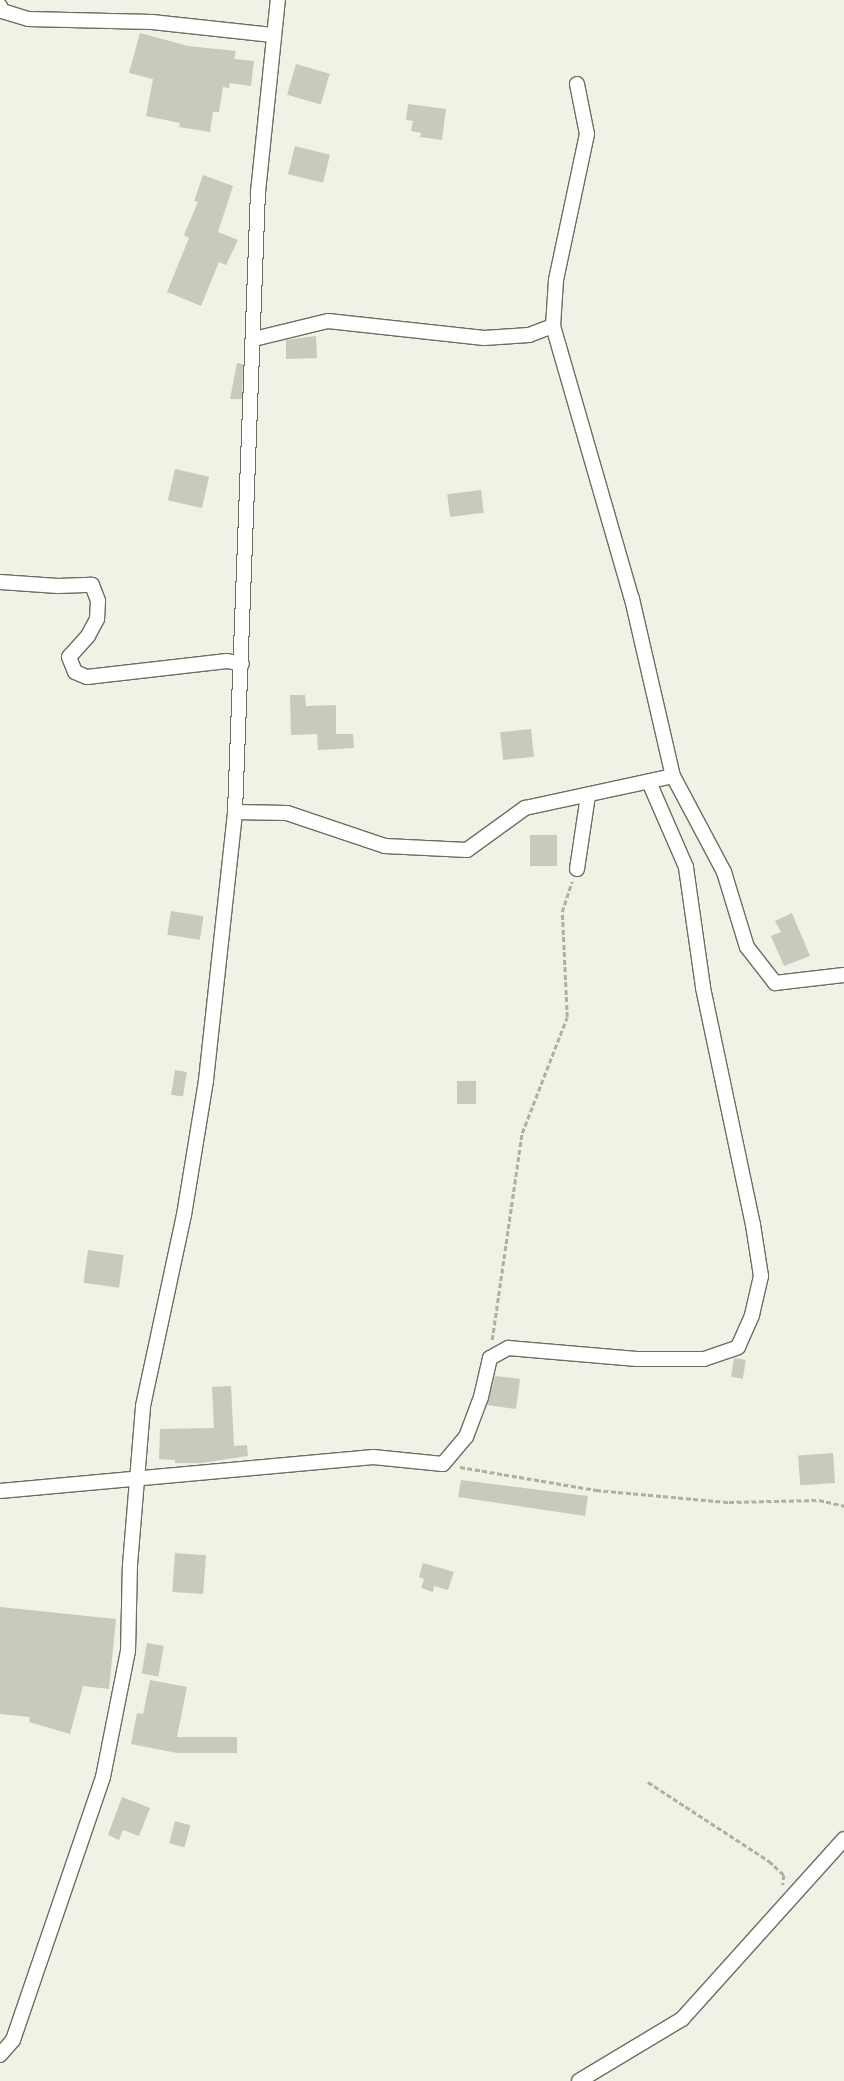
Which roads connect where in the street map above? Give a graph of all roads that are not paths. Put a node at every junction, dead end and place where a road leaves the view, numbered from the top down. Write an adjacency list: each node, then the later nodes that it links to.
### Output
1 (278, 0): 3 (street)
2 (0, 6): 3 (street)
3 (272, 35): 6 (street)
4 (577, 84): 5 (street)
5 (553, 326): 6 (street); 9 (street)
6 (254, 339): 8 (street)
7 (0, 582): 8 (street)
8 (242, 664): 12 (street)
9 (673, 776): 10 (street); 14 (street)
10 (649, 782): 11 (street); 15 (street)
11 (588, 795): 12 (street); 13 (street)
12 (235, 812): 15 (street)
13 (576, 869)
14 (844, 975)
15 (136, 1478): 16 (street); 18 (street)
16 (0, 1491)
17 (844, 1839): 19 (street)
18 (0, 2055)
19 (579, 2081)

